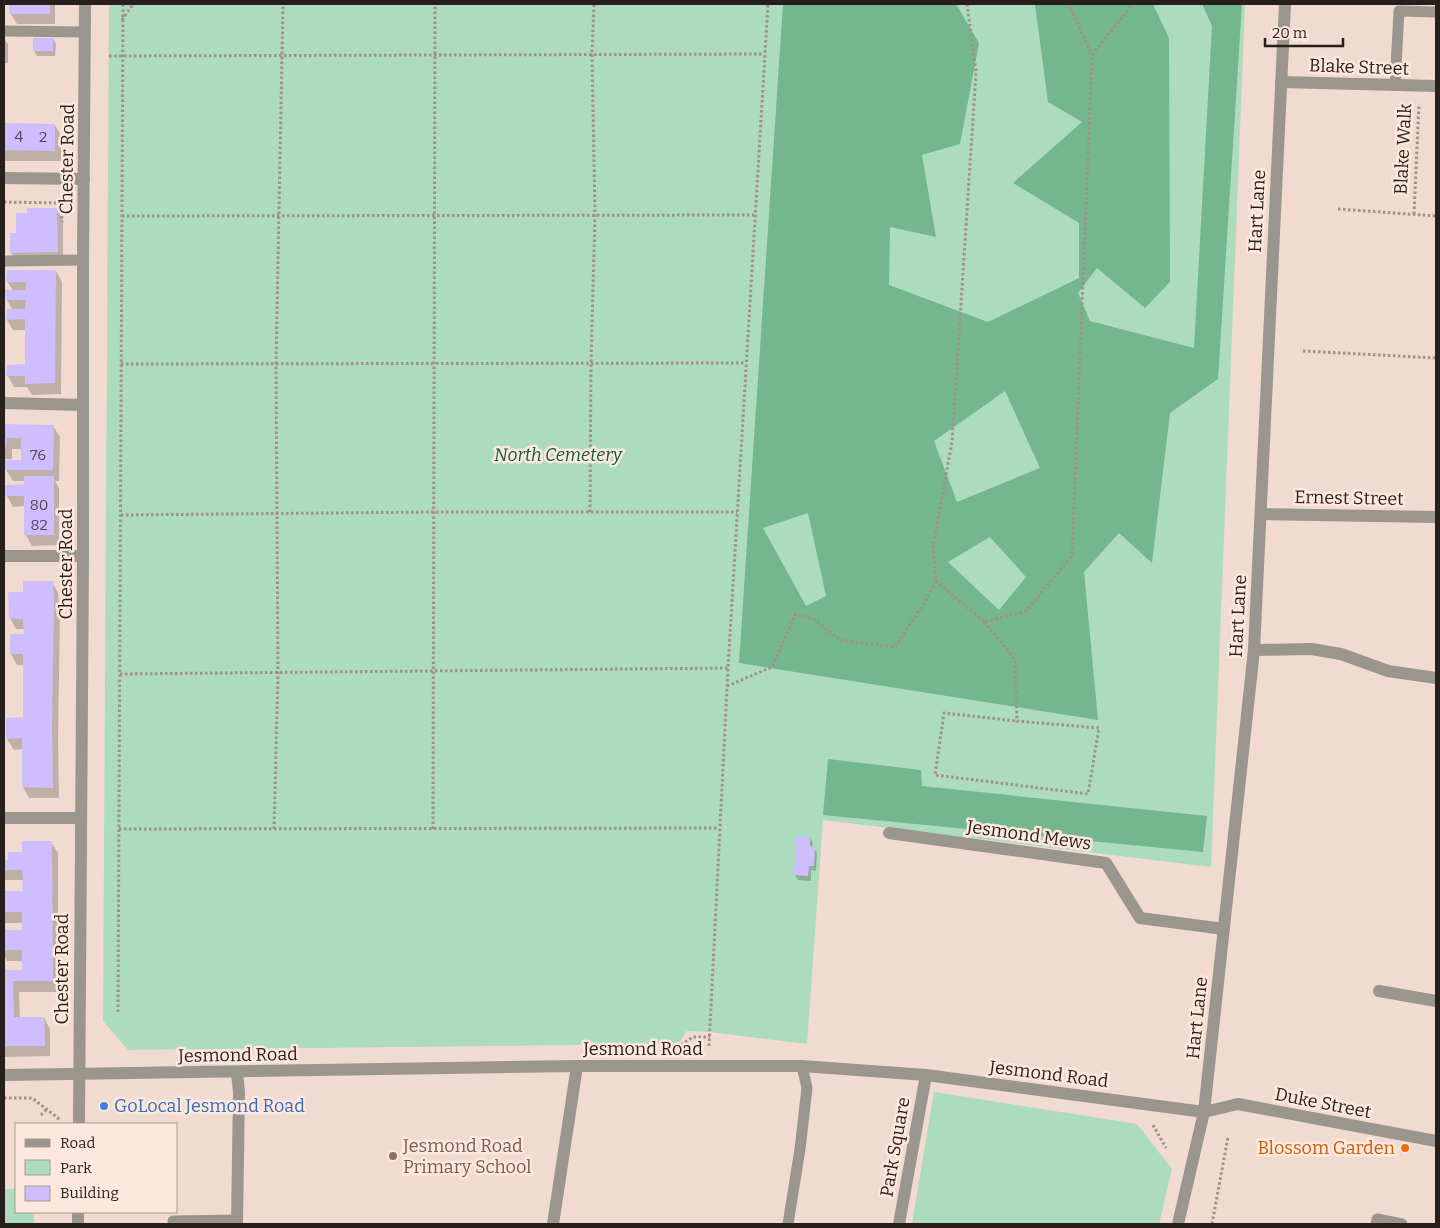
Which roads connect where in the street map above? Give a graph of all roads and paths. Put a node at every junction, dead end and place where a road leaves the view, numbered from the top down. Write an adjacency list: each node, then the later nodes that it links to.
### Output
1 (85, 4): 15 (street, Chester Road)
2 (122, 4): 13 (path)
3 (134, 4): 13 (path)
4 (282, 4): 18 (path)
5 (435, 4): 19 (path)
6 (594, 4): 16 (path)
7 (768, 4): 17 (path)
8 (967, 4): 59 (path)
9 (1069, 4): 20 (path)
10 (1133, 4): 20 (path)
11 (1285, 4): 23 (street, Hart Lane)
12 (1436, 12): 24 (lane)
13 (122, 20): 22 (path)
14 (4, 31): 15 (lane)
15 (85, 32): 28 (street, Chester Road)
16 (592, 54): 17 (path); 19 (path); 34 (path)
17 (764, 54): 35 (path)
18 (282, 55): 19 (path); 22 (path); 37 (path)
19 (435, 55): 33 (path)
20 (1092, 55): 60 (path)
21 (109, 56): 22 (path)
22 (123, 56): 36 (path)
23 (1281, 82): 24 (street, Blake Street); 54 (street, Hart Lane)
24 (1395, 85): 25 (street, Blake Street)
25 (1420, 86): 26 (street, Blake Street); 32 (path, Blake Walk)
26 (1436, 86)
27 (4, 178): 28 (street)
28 (84, 179): 40 (street, Chester Road)
29 (4, 202): 30 (path)
30 (62, 203)
31 (1338, 209): 32 (path)
32 (1414, 214): 38 (path)
33 (434, 215): 34 (path); 37 (path); 47 (path)
34 (596, 215): 35 (path); 44 (path)
35 (754, 215): 43 (path)
36 (122, 216): 37 (path); 45 (path)
37 (279, 216): 46 (path)
38 (1436, 216)
39 (4, 260): 40 (lane)
40 (83, 260): 49 (street, Chester Road)
41 (1303, 351): 42 (path)
42 (1436, 358)
43 (746, 362): 44 (path); 52 (path)
44 (591, 363): 47 (path); 51 (path)
45 (121, 364): 46 (path); 55 (path)
46 (276, 364): 47 (path); 53 (path)
47 (434, 364): 50 (path)
48 (4, 404): 49 (street)
49 (84, 404): 58 (street, Chester Road)
50 (433, 512): 51 (path); 53 (path); 63 (path)
51 (590, 512): 52 (path)
52 (737, 512): 62 (path)
53 (276, 514): 55 (path); 64 (path)
54 (1261, 514): 56 (street, Ernest Street); 61 (street, Hart Lane)
55 (120, 515): 65 (path)
56 (1436, 517)
57 (4, 556): 58 (street)
58 (84, 556): 70 (street, Chester Road)
59 (936, 581): 60 (path); 67 (path)
60 (984, 622): 68 (path)
61 (1254, 650): 66 (street); 76 (street, Hart Lane)
62 (728, 668): 63 (path); 67 (path)
63 (432, 671): 64 (path); 74 (path)
64 (278, 673): 65 (path); 73 (path)
65 (120, 674): 72 (path)
66 (1436, 678)
67 (727, 686): 71 (path)
68 (1017, 721): 68 (path)
69 (4, 818): 70 (street)
70 (80, 818): 85 (street, Chester Road)
71 (719, 828): 74 (path); 80 (path)
72 (119, 829): 73 (path); 79 (path)
73 (274, 829): 74 (path)
74 (433, 829)
75 (890, 833): 76 (street, Jesmond Mews)
76 (1224, 930): 89 (street, Hart Lane)
77 (1380, 991): 78 (street)
78 (1436, 1002)
79 (118, 1012)
80 (710, 1032)
81 (577, 1066): 82 (street, Jesmond Road); 83 (street, Jesmond Road); 97 (street)
82 (802, 1066): 86 (street, Jesmond Road); 98 (lane)
83 (238, 1073): 85 (street, Jesmond Road); 95 (street)
84 (4, 1075): 85 (street, Jesmond Road)
85 (79, 1075): 92 (street, Chester Road)
86 (926, 1076): 89 (street, Jesmond Road); 99 (street, Park Square)
87 (4, 1098): 88 (path)
88 (46, 1109): 90 (path); 91 (path)
89 (1204, 1112): 94 (street, Duke Street); 100 (street, Hart Lane)
90 (41, 1115)
91 (58, 1123)
92 (79, 1123)
93 (1228, 1136): 101 (path)
94 (1436, 1141)
95 (237, 1222): 96 (lane)
96 (173, 1224)
97 (553, 1224)
98 (788, 1224)
99 (899, 1224)
100 (1178, 1224)
101 (1212, 1224)
102 (1376, 1224): 103 (lane)
103 (1402, 1224)

